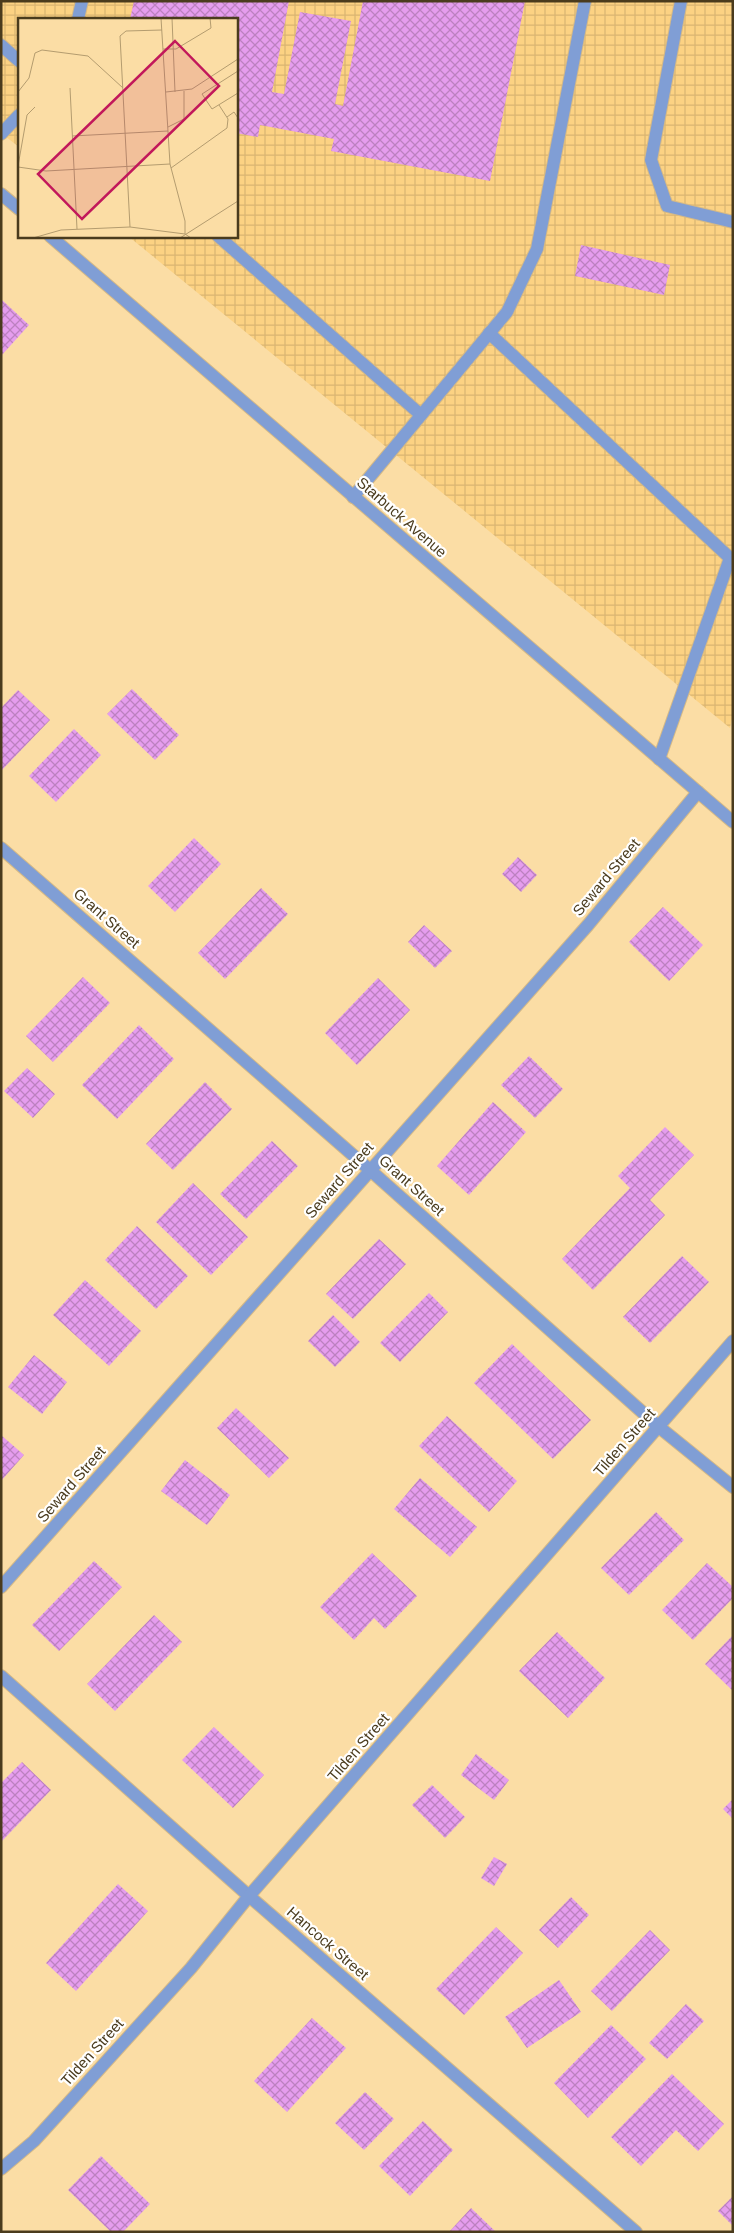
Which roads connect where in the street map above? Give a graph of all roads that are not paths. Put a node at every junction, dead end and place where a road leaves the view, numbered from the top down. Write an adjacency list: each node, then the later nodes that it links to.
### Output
1 (82, 1): 4 (street)
2 (585, 1): 14 (street)
3 (681, 1): 11 (street)
4 (78, 18)
5 (1, 45): 6 (street)
6 (18, 60)
7 (18, 115): 8 (street)
8 (1, 134)
9 (1, 194): 10 (street)
10 (18, 209)
11 (733, 222)
12 (52, 238): 16 (street, Starbuck Avenue)
13 (220, 238): 15 (street)
14 (489, 333): 15 (street); 17 (street)
15 (421, 415): 16 (street)
16 (353, 496): 17 (street, Starbuck Avenue)
17 (659, 759): 18 (street, Starbuck Avenue)
18 (698, 792): 19 (street, Starbuck Avenue); 21 (street, Seward Street)
19 (733, 822)
20 (1, 848): 21 (street, Grant Street)
21 (370, 1170): 23 (street, Grant Street); 25 (street, Seward Street)
22 (733, 1341): 23 (street, Tilden Street)
23 (660, 1426): 24 (street, Grant Street); 27 (street, Tilden Street)
24 (733, 1487)
25 (1, 1587)
26 (1, 1676): 27 (street, Hancock Street)
27 (249, 1896): 28 (street, Tilden Street); 29 (street, Hancock Street)
28 (1, 2169)
29 (636, 2232)

